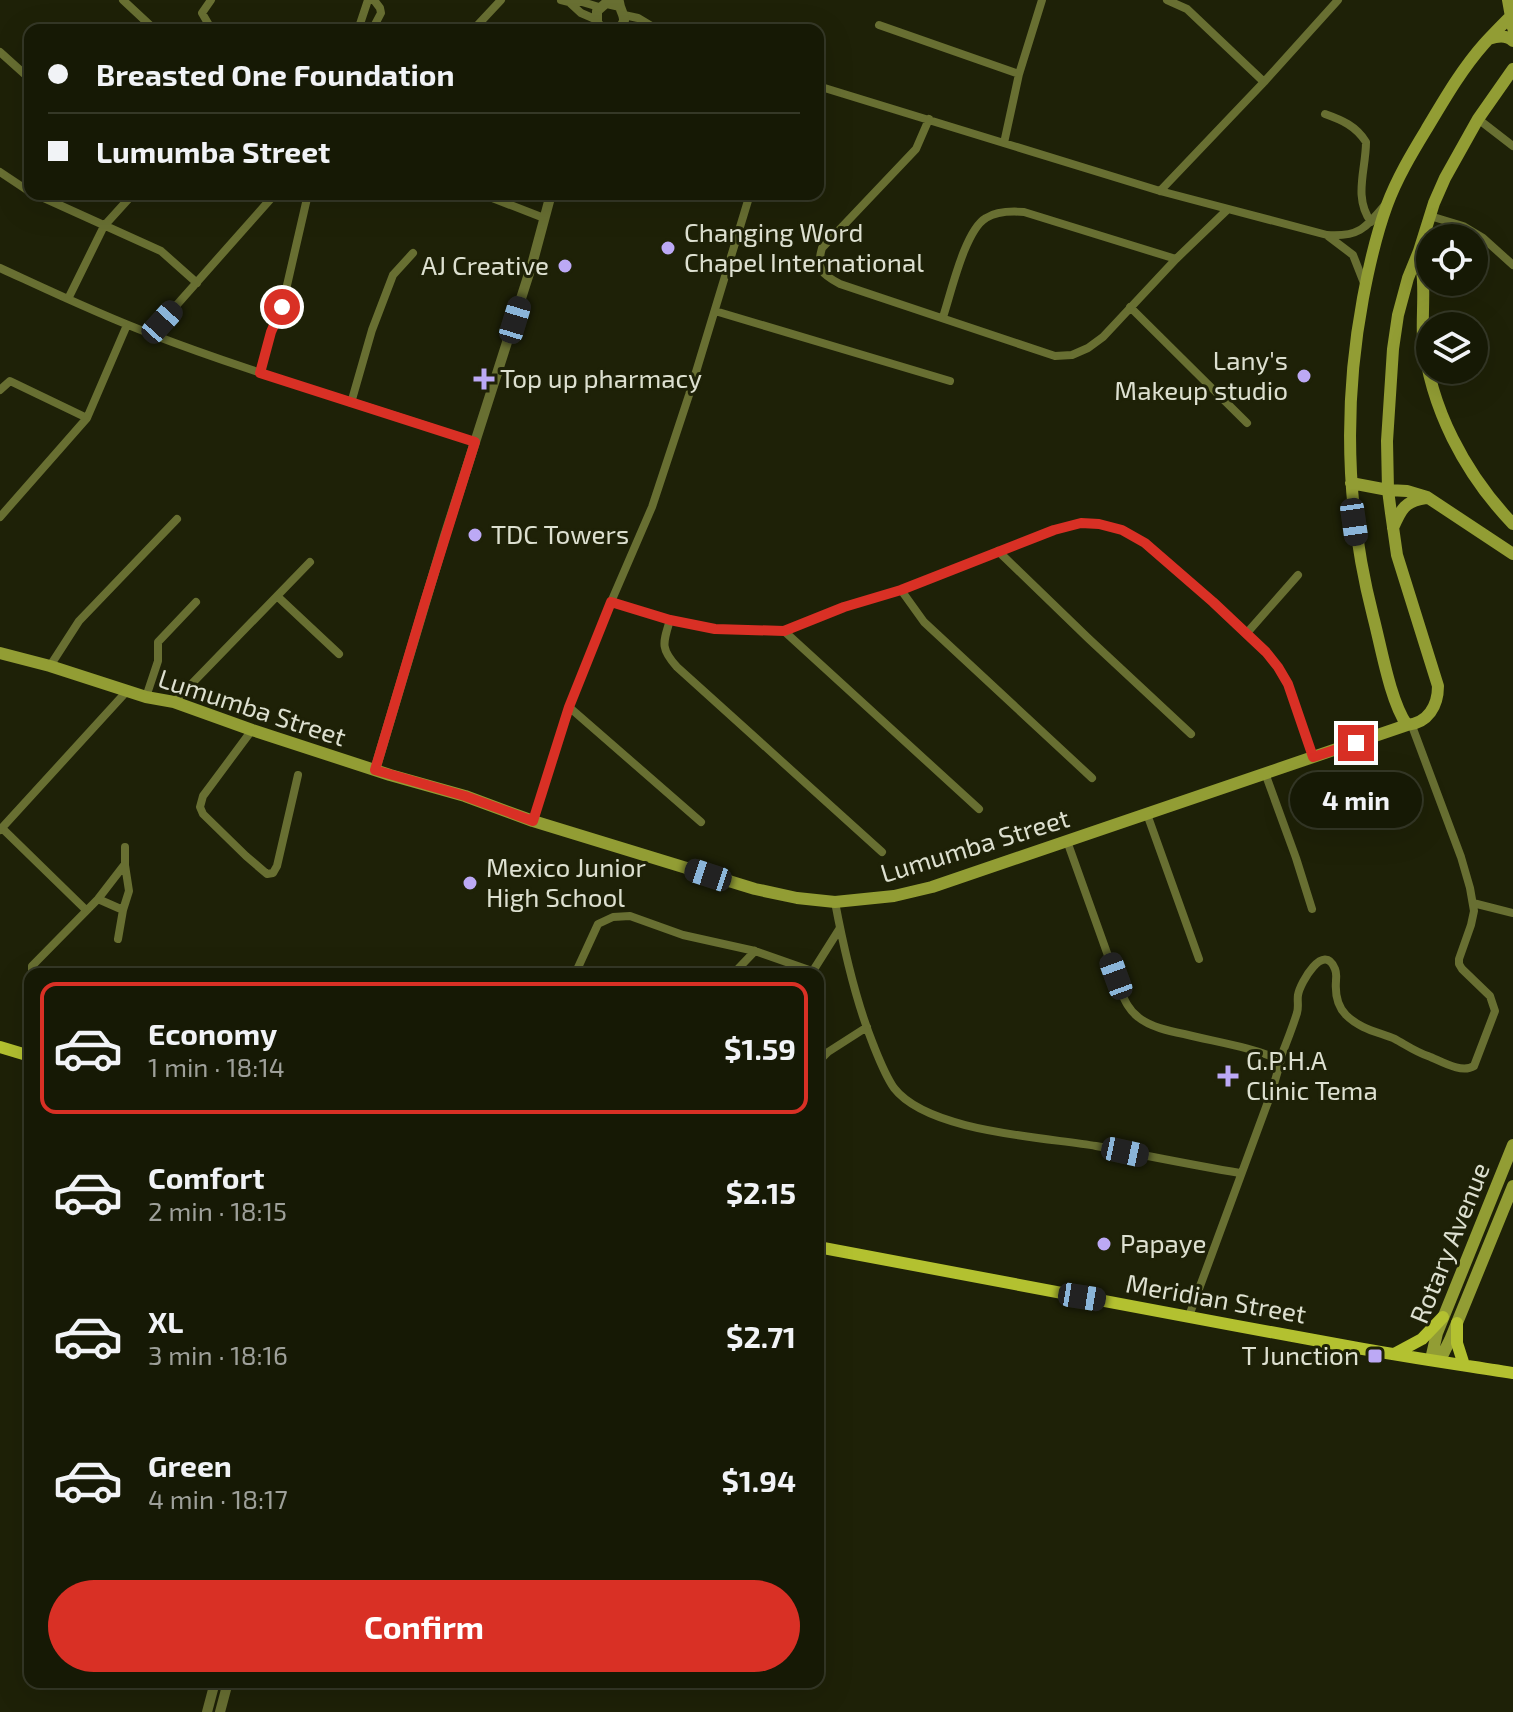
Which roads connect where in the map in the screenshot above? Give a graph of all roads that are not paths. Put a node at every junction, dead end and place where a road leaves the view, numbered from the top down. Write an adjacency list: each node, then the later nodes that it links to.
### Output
1 (123, 0): 13 (street)
2 (211, 0): 14 (street)
3 (371, 0): 15 (street); 16 (street)
4 (501, 0): 17 (street)
5 (1042, 0): 27 (street)
6 (1167, 0): 28 (street)
7 (1338, 0): 28 (street)
8 (1508, 0): 12 (main road)
9 (565, 1): 10 (street); 18 (street)
10 (604, 3): 11 (street); 19 (street)
11 (621, 7): 20 (street)
12 (1512, 20): 22 (main road)
13 (149, 24)
14 (209, 24)
15 (361, 24)
16 (375, 24)
17 (479, 24)
18 (596, 24)
19 (599, 24)
20 (647, 24)
21 (879, 25): 27 (street)
22 (1489, 39): 23 (main road); 45 (main road)
23 (1513, 41)
24 (0, 52): 26 (street)
25 (1513, 69): 32 (main road)
26 (24, 74)
27 (1019, 74): 33 (street)
28 (1264, 82): 37 (street)
29 (824, 88): 31 (street)
30 (1325, 114): 49 (street)
31 (929, 119): 33 (street); 64 (street)
32 (1478, 119): 34 (street); 47 (main road)
33 (1004, 143): 37 (street)
34 (1513, 146)
35 (0, 172): 36 (street)
36 (24, 187)
37 (1160, 191): 46 (street)
38 (48, 200): 51 (street)
39 (128, 200): 51 (street)
40 (270, 200): 58 (street)
41 (307, 200): 67 (street)
42 (498, 200): 48 (street)
43 (549, 200): 48 (street)
44 (748, 200): 63 (street)
45 (1388, 202): 49 (street); 59 (main road)
46 (1227, 210): 52 (street); 55 (street)
47 (1430, 216): 50 (main road); 56 (street)
48 (544, 218): 75 (street)
49 (1371, 222): 52 (street)
50 (1427, 224)
51 (104, 226): 58 (street); 61 (street)
52 (1327, 235): 59 (street)
53 (413, 253): 72 (street)
54 (1416, 258): 77 (main road)
55 (1176, 259): 62 (street); 64 (street)
56 (1513, 265)
57 (0, 268): 61 (street)
58 (197, 283): 66 (street)
59 (1365, 288): 76 (main road)
60 (1423, 296): 81 (main road)
61 (68, 299): 65 (street)
62 (1130, 307): 64 (street); 74 (street)
63 (715, 311): 70 (street); 90 (street)
64 (943, 317)
65 (127, 325): 66 (street); 73 (street)
66 (151, 334): 67 (street)
67 (260, 373): 72 (street)
68 (0, 376): 69 (street)
69 (10, 381): 71 (street); 73 (street)
70 (950, 381)
71 (0, 390)
72 (351, 403): 75 (street)
73 (87, 418): 79 (street)
74 (1247, 423)
75 (475, 442): 105 (street)
76 (1351, 483): 77 (main road); 101 (main road)
77 (1388, 490): 78 (main road); 82 (main road)
78 (1427, 497): 82 (main road); 84 (main road)
79 (0, 517)
80 (177, 519): 96 (street)
81 (1513, 524)
82 (1393, 528): 101 (main road)
83 (998, 551): 87 (street); 93 (street); 103 (street)
84 (1513, 554)
85 (310, 562): 88 (street)
86 (1298, 575): 93 (street)
87 (901, 590): 92 (street); 108 (street)
88 (277, 596): 95 (street); 99 (street)
89 (196, 602): 98 (street)
90 (611, 602): 91 (street); 100 (street)
91 (670, 620): 92 (street); 116 (street)
92 (784, 631): 109 (street)
93 (1246, 634): 104 (street)
94 (0, 653): 96 (main road, Lumumba Street)
95 (339, 654)
96 (50, 666): 97 (main road, Lumumba Street)
97 (127, 691): 98 (main road, Lumumba Street); 113 (street)
98 (146, 697): 99 (main road, Lumumba Street)
99 (174, 702): 102 (main road, Lumumba Street)
100 (569, 707): 111 (street); 112 (street)
101 (1409, 725): 104 (main road, Lumumba Street); 120 (street)
102 (252, 730): 105 (main road, Lumumba Street); 107 (street)
103 (1191, 734)
104 (1313, 757): 106 (main road, Lumumba Street)
105 (375, 770): 111 (main road, Lumumba Street)
106 (1265, 773): 110 (main road, Lumumba Street); 121 (street)
107 (298, 775)
108 (1092, 778)
109 (979, 809)
110 (1147, 814): 114 (main road, Lumumba Street); 128 (street)
111 (533, 821): 119 (main road, Lumumba Street)
112 (701, 822)
113 (1, 829): 122 (street)
114 (1067, 841): 119 (main road, Lumumba Street); 138 (street)
115 (125, 847): 117 (street)
116 (882, 852)
117 (125, 864): 118 (street); 123 (street)
118 (98, 899): 122 (street); 123 (street)
119 (835, 902): 125 (street)
120 (1473, 903): 124 (street); 138 (street)
121 (1312, 909)
122 (86, 910): 129 (street)
123 (123, 910): 126 (street)
124 (1513, 913)
125 (840, 928): 133 (street); 134 (street)
126 (118, 939)
127 (755, 951): 130 (street); 131 (street); 132 (street)
128 (1199, 959)
129 (32, 968)
130 (578, 968)
131 (739, 968)
132 (800, 968)
133 (814, 968)
134 (867, 1027): 137 (street); 140 (street)
135 (0, 1047): 136 (main road)
136 (24, 1054)
137 (824, 1056)
138 (1280, 1059): 140 (street)
139 (1513, 1145): 144 (main road, Rotary Avenue)
140 (1240, 1173): 143 (street)
141 (1513, 1186): 145 (main road, Rotary Avenue)
142 (824, 1248): 143 (main road, Meridian Street)
143 (1189, 1316): 146 (main road, Meridian Street)
144 (1443, 1317): 146 (main road); 147 (main road, Rotary Avenue)
145 (1457, 1323): 147 (main road, Rotary Avenue); 148 (main road)
146 (1393, 1354): 147 (main road, Meridian Street)
147 (1435, 1360): 148 (main road, Meridian Street)
148 (1464, 1365): 149 (main road, Meridian Street)
149 (1513, 1373)
150 (213, 1688): 152 (street)
151 (226, 1688): 153 (street)
152 (207, 1712)
153 (220, 1712)

